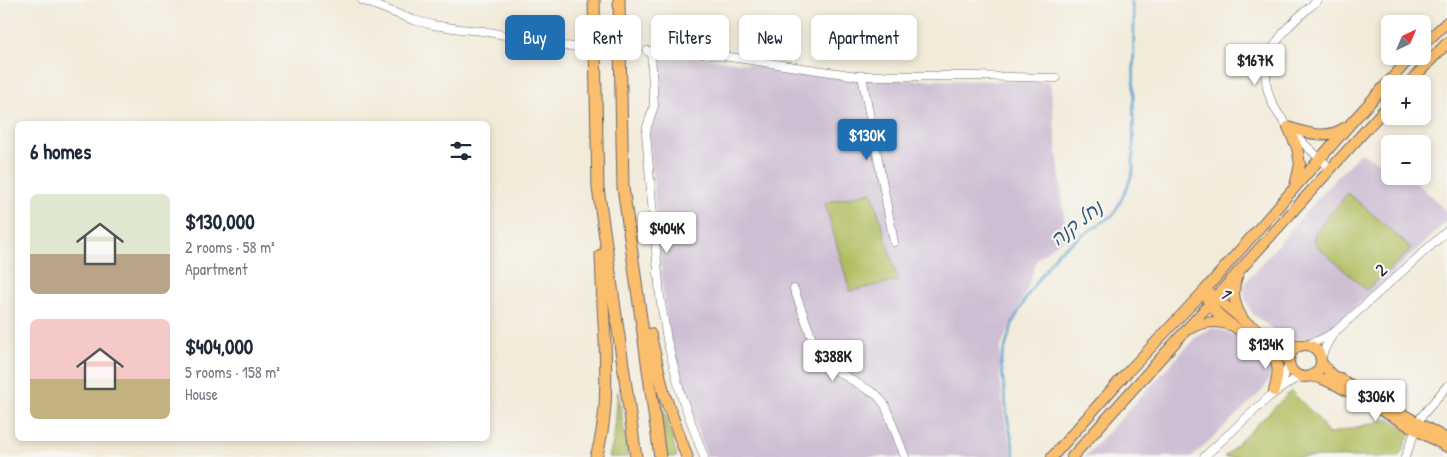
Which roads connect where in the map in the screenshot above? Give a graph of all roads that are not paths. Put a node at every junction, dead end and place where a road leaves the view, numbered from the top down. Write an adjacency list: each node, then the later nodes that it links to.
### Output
1 (362, 0): 8 (street)
2 (594, 0): 20 (highway)
3 (619, 0): 19 (highway)
4 (1318, 0): 15 (street)
5 (1447, 22): 6 (main road)
6 (1431, 37)
7 (1447, 42): 10 (main road)
8 (575, 47)
9 (1404, 65): 14 (main road)
10 (1416, 75)
11 (862, 76): 12 (street); 22 (street); 45 (street)
12 (1056, 78)
13 (1381, 113): 17 (main road)
14 (1352, 122): 15 (main road); 16 (main road)
15 (1288, 127): 16 (street); 18 (main road)
16 (1320, 159): 17 (street); 18 (main road)
17 (1330, 168): 23 (main road)
18 (1295, 186): 25 (main road)
19 (623, 187): 43 (highway); 44 (highway)
20 (598, 188): 41 (highway); 42 (highway)
21 (1447, 231): 28 (street, 2)
22 (894, 242)
23 (1240, 269): 26 (main road); 27 (main road)
24 (794, 289): 46 (street)
25 (1205, 290): 26 (main road, 1); 40 (main road)
26 (1212, 300): 27 (main road, 1); 29 (main road)
27 (1240, 325): 29 (main road); 30 (main road, 1); 31 (main road, 1)
28 (1336, 331): 30 (street, 2); 32 (street, 2)
29 (1183, 332): 47 (main road)
30 (1304, 345): 32 (main road); 33 (main road)
31 (1268, 348): 33 (main road, 1); 36 (main road)
32 (1321, 360): 34 (main road); 37 (main road)
33 (1289, 363): 34 (main road); 36 (street)
34 (1307, 376): 36 (street); 37 (main road)
35 (1447, 386): 37 (street)
36 (1272, 393): 48 (street)
37 (1416, 426): 38 (main road); 39 (main road); 49 (street)
38 (1447, 439)
39 (1447, 447)
40 (1054, 455)
41 (596, 457)
42 (636, 457)
43 (660, 457)
44 (687, 457)
45 (704, 457)
46 (905, 457)
47 (1072, 457)
48 (1204, 457)
49 (1405, 457)

